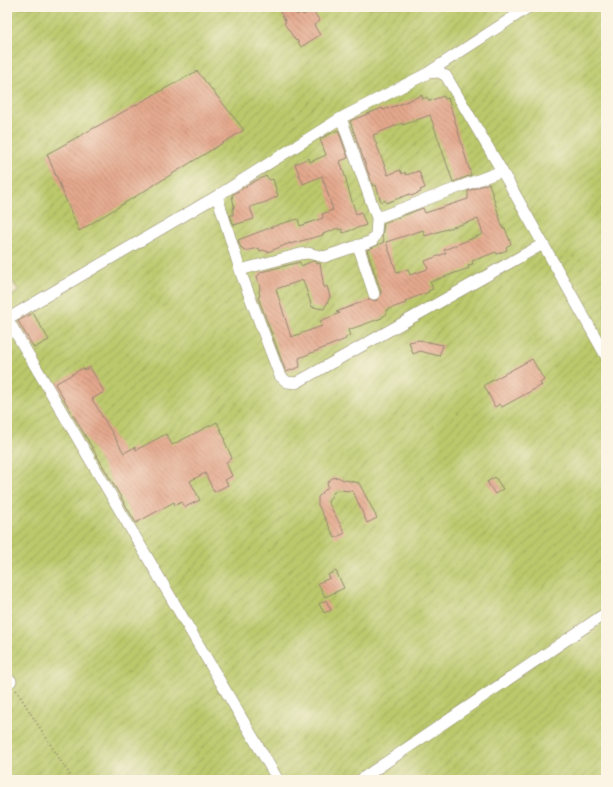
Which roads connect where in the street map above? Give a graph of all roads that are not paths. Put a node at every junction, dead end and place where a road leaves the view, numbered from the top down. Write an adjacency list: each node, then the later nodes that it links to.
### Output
1 (529, 7): 2 (street)
2 (428, 73): 3 (street); 4 (street)
3 (342, 118): 5 (street); 6 (street)
4 (502, 171): 6 (street); 7 (street)
5 (217, 196): 9 (street); 11 (street)
6 (377, 218): 8 (street)
7 (543, 244): 9 (street); 12 (street)
8 (358, 245): 9 (street); 10 (street)
9 (240, 270)
10 (374, 294)
11 (7, 318): 14 (street)
12 (606, 356)
13 (606, 613): 15 (street)
14 (278, 780)
15 (360, 780)

